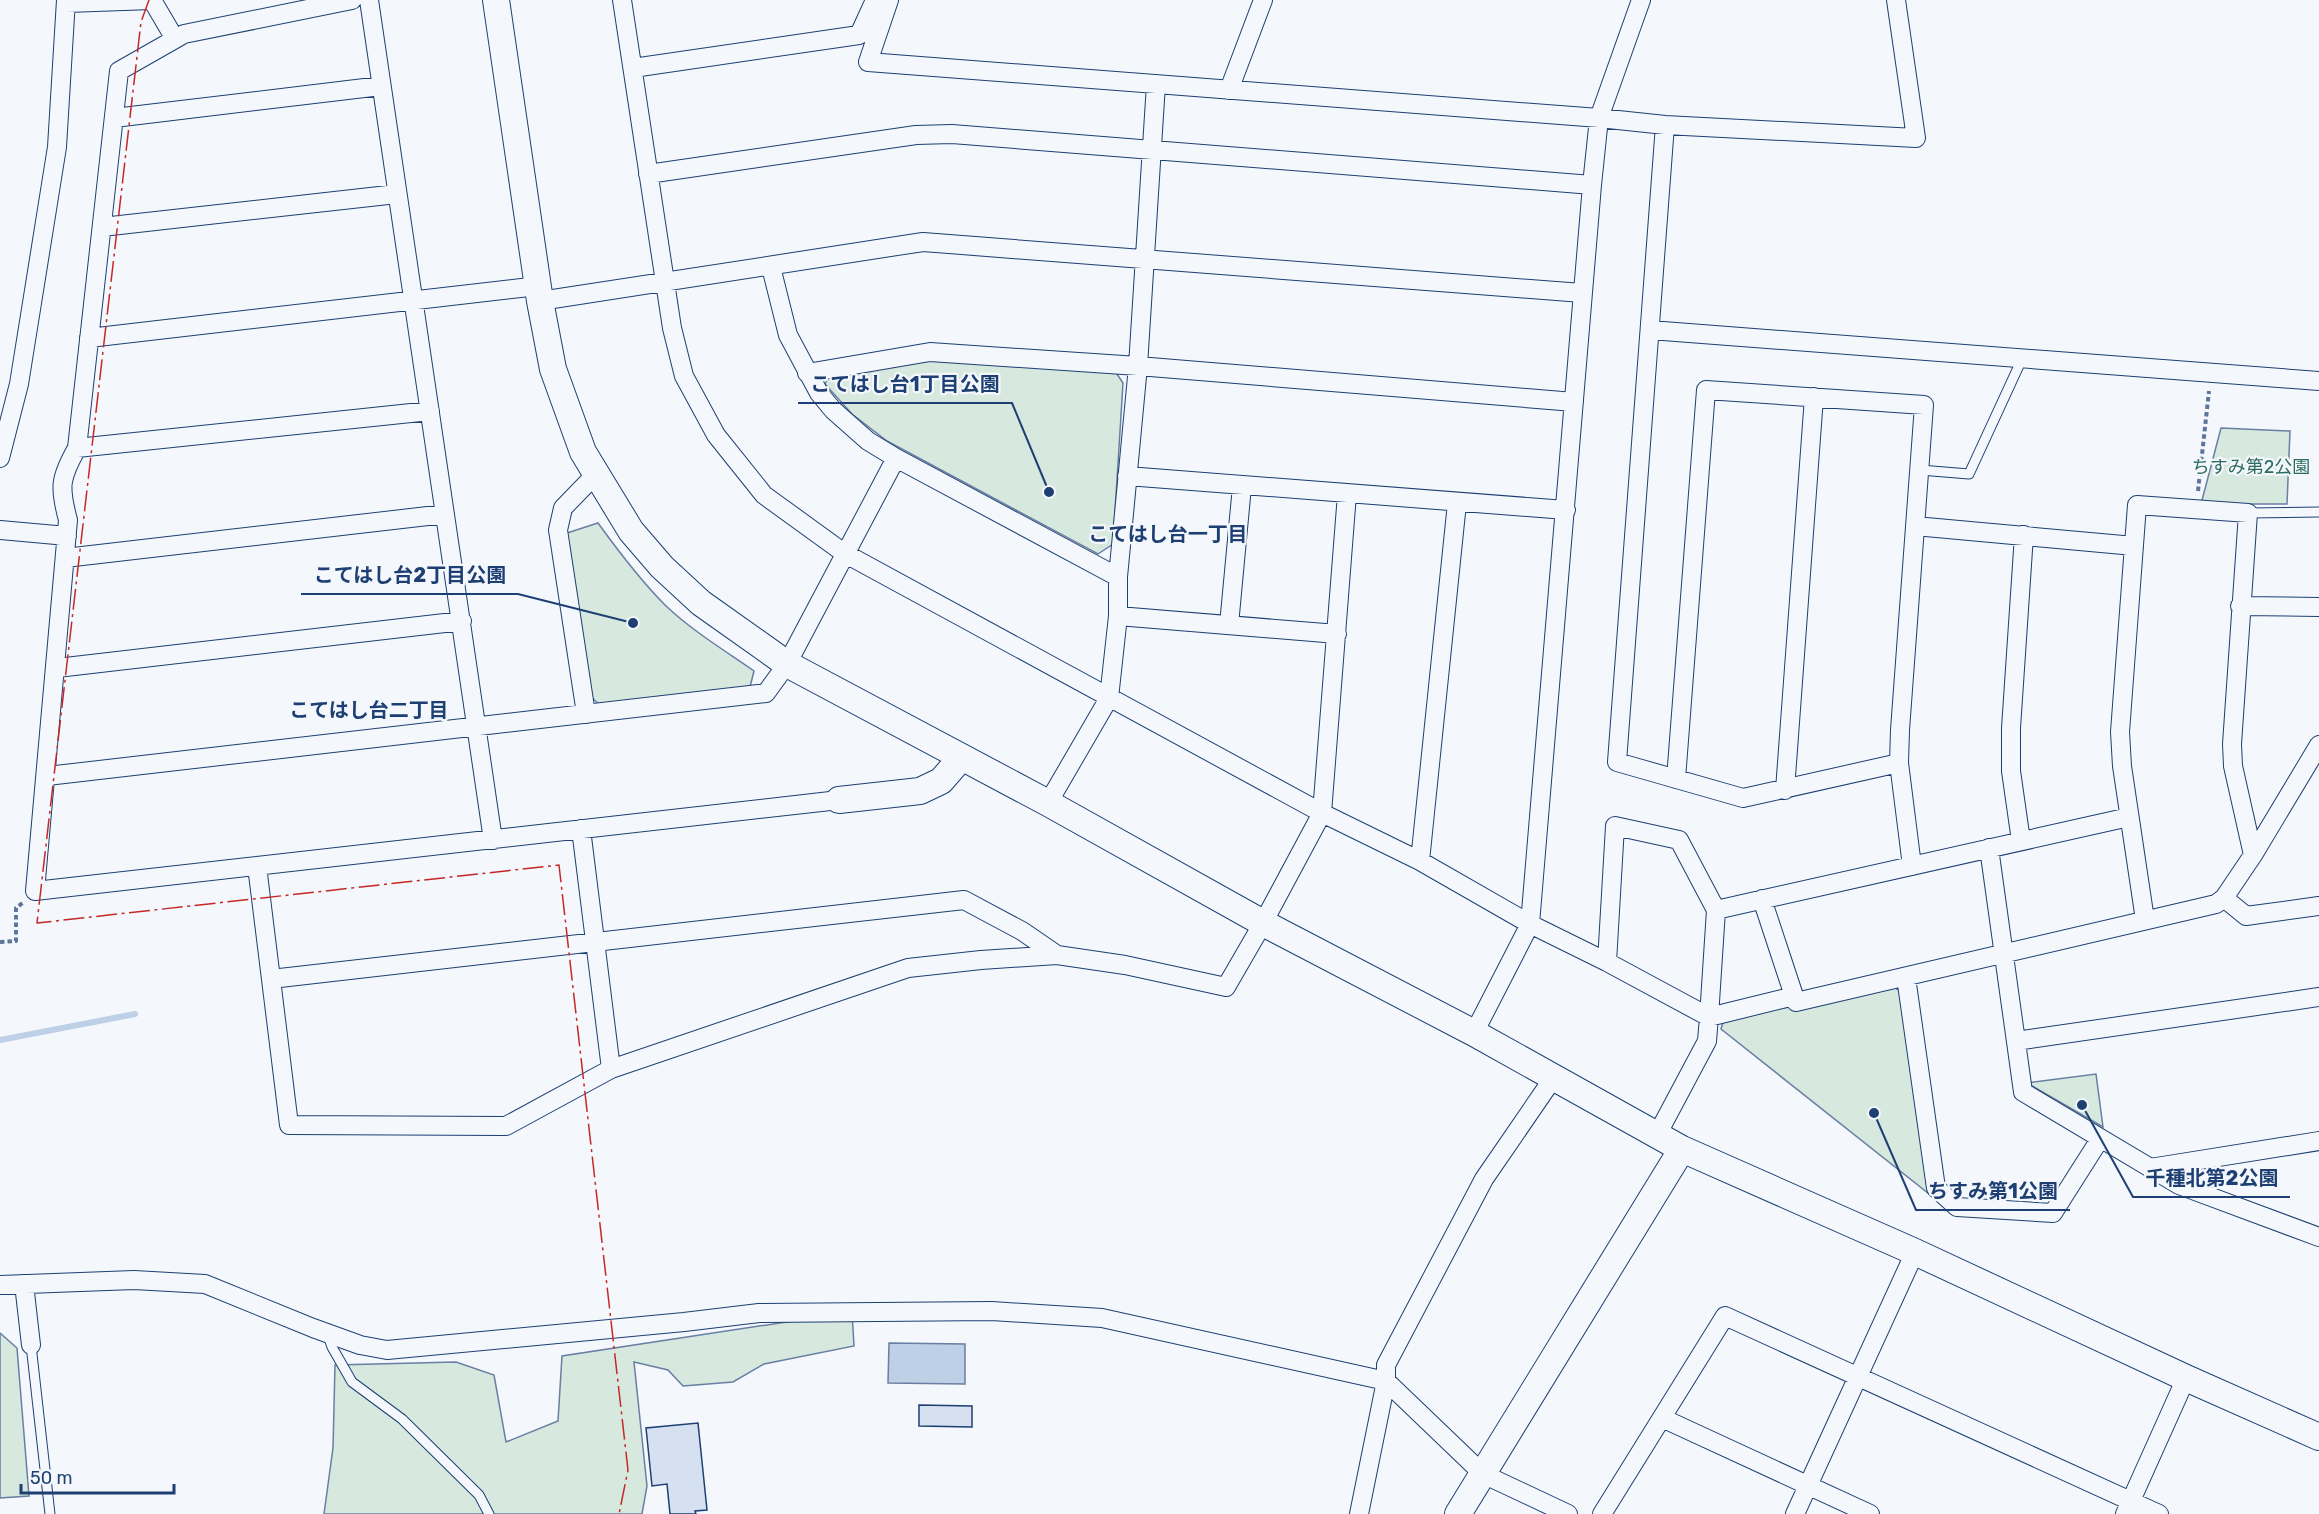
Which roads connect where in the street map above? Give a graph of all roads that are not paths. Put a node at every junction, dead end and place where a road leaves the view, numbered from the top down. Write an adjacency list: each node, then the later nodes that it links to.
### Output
1 (152, 0): 11 (street); 12 (street)
2 (352, 0): 12 (street)
3 (369, 0): 15 (street)
4 (496, 0): 29 (street)
5 (622, 0): 13 (street)
6 (875, 0): 13 (street)
7 (890, 0): 14 (street)
8 (1263, 0): 16 (street)
9 (1641, 0): 18 (street)
10 (1896, 0): 19 (street)
11 (66, 1): 41 (street)
12 (175, 39): 17 (street)
13 (633, 68): 21 (street)
14 (1156, 84): 16 (street); 20 (street)
15 (381, 86): 17 (street); 23 (street)
16 (1229, 90): 18 (street)
17 (114, 118): 24 (street)
18 (1599, 118): 19 (street); 22 (street)
19 (1665, 125): 31 (street)
20 (1152, 151): 21 (street); 22 (street); 25 (street)
21 (648, 174): 27 (street)
22 (1592, 185): 28 (street)
23 (397, 194): 24 (street); 30 (street)
24 (102, 227): 32 (street)
25 (1145, 258): 26 (street); 28 (street); 34 (street)
26 (771, 267): 27 (street); 35 (street)
27 (665, 282): 29 (street); 58 (street)
28 (1582, 292): 38 (street)
29 (539, 294): 30 (street); 44 (street)
30 (413, 301): 32 (street); 39 (street)
31 (1650, 330): 33 (street); 76 (street)
32 (89, 338): 40 (street)
33 (2022, 359): 36 (street); 43 (lane)
34 (1138, 366): 35 (street); 38 (street); 45 (street)
35 (807, 373): 42 (street)
36 (2319, 381)
37 (1814, 397): 43 (street); 76 (street); 77 (street)
38 (1574, 402): 49 (street)
39 (430, 411): 40 (street); 52 (street)
40 (77, 448): 56 (street)
41 (0, 458)
42 (896, 458): 58 (street); 60 (street)
43 (1920, 470): 53 (street)
44 (596, 474): 67 (street); 70 (street)
45 (1127, 476): 46 (street); 60 (street)
46 (1242, 486): 47 (street); 65 (street)
47 (1347, 494): 48 (street); 66 (street)
48 (1457, 503): 49 (street); 87 (street)
49 (1566, 510): 96 (street)
50 (2319, 512): 51 (lane)
51 (2248, 513): 57 (street); 61 (street)
52 (445, 514): 59 (street); 64 (street)
53 (1915, 526): 55 (street); 74 (street)
54 (0, 530): 56 (street)
55 (2024, 535): 57 (street); 84 (street)
56 (67, 536): 59 (street)
57 (2134, 546): 81 (street)
58 (844, 553): 67 (street); 69 (street)
59 (65, 558): 68 (street)
60 (1118, 577): 63 (street)
61 (2240, 606): 62 (street); 86 (street)
62 (2319, 608)
63 (1118, 616): 65 (street); 69 (street)
64 (462, 621): 68 (street); 71 (street)
65 (1228, 625): 66 (street)
66 (1337, 634): 80 (street)
67 (787, 664): 70 (street); 73 (street)
68 (57, 668): 75 (street)
69 (1109, 698): 79 (street); 80 (street)
70 (586, 714): 71 (street)
71 (478, 727): 75 (street); 83 (street)
72 (2319, 746): 86 (street)
73 (961, 758): 78 (street); 79 (street)
74 (1899, 763): 77 (street); 89 (street)
75 (47, 776): 88 (street)
76 (1676, 779): 77 (street)
77 (1785, 790)
78 (839, 801): 82 (street)
79 (1048, 802): 95 (street)
80 (1322, 813): 87 (street); 95 (street)
81 (2129, 817): 84 (street); 94 (street)
82 (581, 830): 83 (street); 97 (street)
83 (493, 840): 88 (street)
84 (2021, 841): 85 (street)
85 (1989, 848): 89 (street); 98 (street)
86 (2253, 855): 90 (street)
87 (1420, 861): 96 (street)
88 (257, 866): 102 (street)
89 (1912, 866): 91 (street)
90 (2224, 898): 92 (street); 94 (street)
91 (1762, 899): 93 (street); 103 (street)
92 (2319, 906)
93 (1716, 910): 100 (street); 105 (street)
94 (2145, 921): 98 (street)
95 (1263, 923): 99 (street); 106 (street)
96 (1530, 924): 100 (street); 106 (street)
97 (595, 942): 99 (street); 102 (street); 108 (street)
98 (2004, 954): 101 (street); 107 (street)
99 (1057, 955): 108 (street)
100 (1607, 962): 105 (street)
101 (1906, 977): 103 (street); 111 (street)
102 (271, 979): 108 (street)
103 (1794, 996): 105 (street)
104 (2319, 998): 107 (street)
105 (1709, 1017): 110 (street)
106 (1474, 1033): 109 (street)
107 (2016, 1041): 111 (street)
108 (611, 1069)
109 (1554, 1077): 110 (street); 123 (street)
110 (1657, 1135): 113 (street)
111 (2100, 1138): 114 (street)
112 (2319, 1141): 114 (street)
113 (1682, 1149): 116 (street); 126 (street)
114 (2150, 1168): 115 (street)
115 (2319, 1237)
116 (1915, 1252): 121 (street); 122 (street)
117 (24, 1284): 118 (street); 119 (street); 120 (street)
118 (0, 1285)
119 (326, 1332): 123 (street); 130 (lane)
120 (32, 1346): 129 (lane)
121 (1857, 1376): 124 (street); 127 (street); 128 (street)
122 (2186, 1378): 125 (street); 128 (street)
123 (1386, 1381): 126 (street); 131 (street)
124 (1662, 1418): 127 (street); 134 (street)
125 (2319, 1437)
126 (1483, 1474): 132 (street); 133 (street)
127 (1808, 1486): 135 (street); 136 (street)
128 (2128, 1508): 137 (street)
129 (50, 1514)
130 (489, 1514)
131 (1359, 1514)
132 (1458, 1514)
133 (1568, 1514)
134 (1602, 1514)
135 (1795, 1514)
136 (1870, 1514)
137 (2159, 1514)

